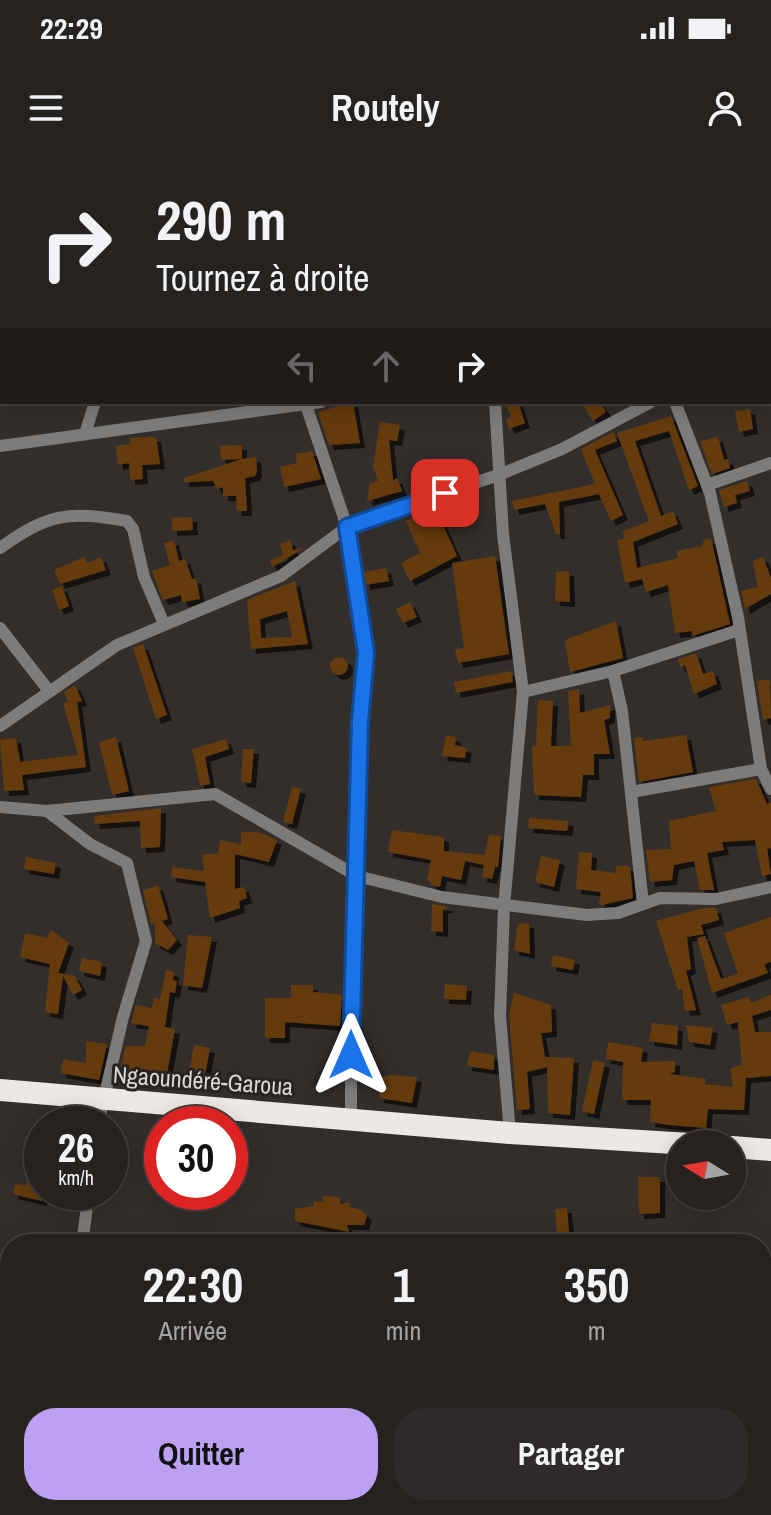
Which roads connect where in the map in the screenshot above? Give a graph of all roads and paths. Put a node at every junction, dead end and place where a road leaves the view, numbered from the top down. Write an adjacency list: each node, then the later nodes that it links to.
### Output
1 (94, 404): 7 (street)
2 (298, 404): 7 (street)
3 (305, 404): 12 (street)
4 (495, 404): 10 (street)
5 (647, 404): 10 (street)
6 (676, 404): 11 (street)
7 (85, 434): 8 (street)
8 (0, 446)
9 (771, 463): 11 (street)
10 (501, 474): 12 (street); 19 (street)
11 (707, 485): 16 (street)
12 (347, 527): 14 (street); 26 (street)
13 (0, 548): 14 (street)
14 (164, 624): 18 (street)
15 (0, 628): 18 (street)
16 (739, 630): 17 (street); 21 (street)
17 (613, 671): 19 (street); 23 (street)
18 (49, 691): 20 (street)
19 (523, 692): 29 (street)
20 (0, 726)
21 (761, 769): 22 (street); 23 (street)
22 (771, 789)
23 (631, 792): 28 (street)
24 (0, 807): 25 (street)
25 (47, 811): 26 (street); 31 (street)
26 (357, 876): 29 (street); 33 (street)
27 (771, 887): 28 (street)
28 (643, 904): 29 (street)
29 (504, 907): 34 (street)
30 (0, 1090): 31 (highway, Ngaoundéré-Garoua)
31 (101, 1100): 32 (street); 33 (highway, Ngaoundéré-Garoua)
32 (100, 1106)
33 (351, 1118): 34 (highway, Ngaoundéré-Garoua)
34 (510, 1133): 35 (highway, Ngaoundéré-Garoua)
35 (666, 1143)
36 (746, 1148): 37 (highway)
37 (771, 1150)
38 (87, 1210): 39 (street)
39 (83, 1234)

